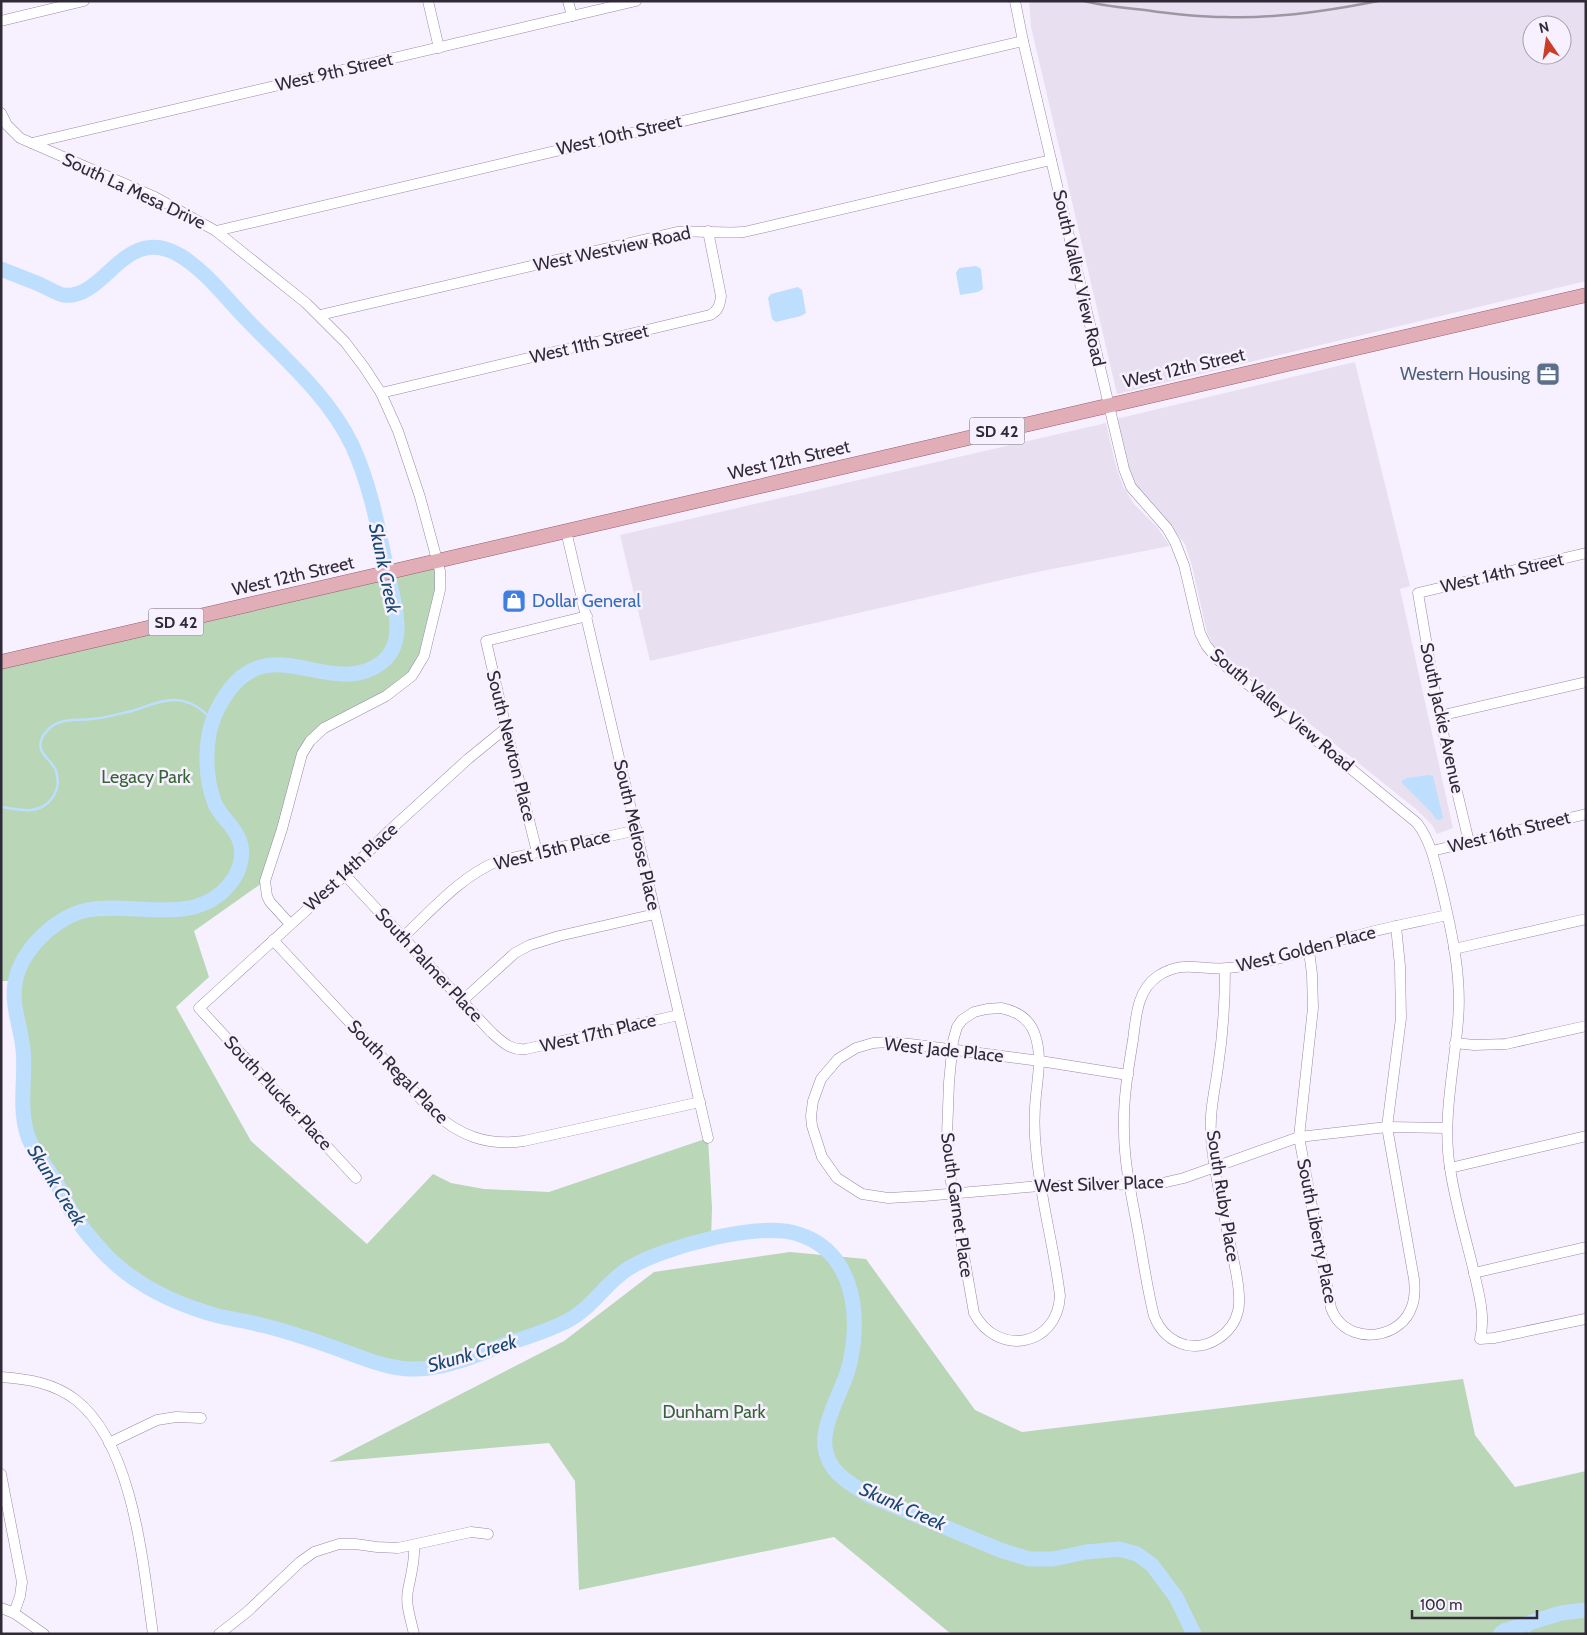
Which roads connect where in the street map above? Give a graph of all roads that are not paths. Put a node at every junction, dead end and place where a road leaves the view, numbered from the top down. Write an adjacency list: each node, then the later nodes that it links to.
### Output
1 (84, 1): 7 (street)
2 (428, 1): 9 (street)
3 (568, 1): 6 (street)
4 (636, 1): 6 (street, West 9th Street)
5 (1015, 1): 8 (street, South Valley View Road)
6 (572, 16): 9 (street, West 9th Street)
7 (1, 20)
8 (1023, 41): 12 (street, South Valley View Road); 13 (street, West 10th Street)
9 (439, 48): 11 (street, West 9th Street)
10 (1, 114): 11 (street, South La Mesa Drive)
11 (32, 144): 13 (street, South La Mesa Drive)
12 (1051, 160): 14 (street, West Westview Road); 18 (street, South Valley View Road)
13 (216, 230): 16 (street, South La Mesa Drive)
14 (708, 231): 16 (street, West Westview Road); 17 (street, West 11th Street)
15 (1586, 295): 18 (main road, West 12th Street / SD 42)
16 (320, 315): 17 (street, South La Mesa Drive)
17 (382, 394): 21 (street, South La Mesa Drive)
18 (1109, 405): 19 (main road, West 12th Street / SD 42); 31 (street, South Valley View Road)
19 (566, 531): 21 (main road, West 12th Street / SD 42); 23 (street, South Melrose Place)
20 (1586, 553): 22 (street, West 14th Street)
21 (437, 561): 24 (main road, West 12th Street / SD 42); 37 (street, South La Mesa Drive)
22 (1418, 593): 26 (street, South Jackie Avenue)
23 (587, 616): 27 (street, South Newton Place); 29 (street, South Melrose Place)
24 (1, 662)
25 (1586, 682): 26 (street)
26 (1438, 716): 30 (street, South Jackie Avenue)
27 (506, 728): 32 (street, South Newton Place); 33 (street, West 14th Place)
28 (1586, 814): 30 (street, West 16th Street)
29 (637, 830): 32 (street, West 15th Place); 34 (street, South Melrose Place)
30 (1469, 842): 31 (street, West 16th Street)
31 (1432, 851): 35 (street, South Valley View Road)
32 (537, 852): 39 (street, West 15th Place)
33 (345, 875): 37 (street, West 14th Place); 39 (street, South Palmer Place)
34 (655, 914): 44 (street); 46 (street, South Melrose Place)
35 (1448, 915): 38 (street, West Golden Place); 41 (street, South Valley View Road)
36 (1586, 919): 41 (street)
37 (290, 924): 40 (street, West 14th Place)
38 (1396, 926): 42 (street, West Golden Place); 55 (street, South Liberty Place)
39 (402, 937): 44 (street, South Palmer Place)
40 (273, 940): 45 (street, West 14th Place); 53 (street, South Regal Place)
41 (1454, 949): 48 (street, South Valley View Road)
42 (1309, 950): 43 (street, West Golden Place); 58 (street, South Liberty Place)
43 (1226, 969): 52 (street, West Golden Place); 60 (street, South Ruby Place)
44 (462, 1001): 49 (street, South Palmer Place)
45 (199, 1008): 62 (street, South Plucker Place)
46 (679, 1015): 49 (street, West 17th Place); 53 (street, South Melrose Place)
47 (1586, 1026): 48 (street)
48 (1455, 1043): 56 (street, South Valley View Road)
49 (516, 1050)
50 (952, 1050): 51 (street, West Jade Place); 51 (street, South Garnet Place); 54 (street, West Jade Place); 65 (street, South Garnet Place)
51 (1040, 1061): 52 (street, West Jade Place); 64 (street)
52 (1128, 1075): 63 (street)
53 (700, 1102): 59 (street, South Melrose Place)
54 (812, 1126): 65 (street, West Silver Place)
55 (1387, 1128): 56 (street, West Silver Place); 58 (street, West Silver Place); 58 (street, South Liberty Place)
56 (1447, 1128): 61 (street, South Valley View Road)
57 (1586, 1136): 61 (street)
58 (1299, 1137): 60 (street, West Silver Place)
59 (708, 1138)
60 (1215, 1166): 63 (street, West Silver Place); 63 (street, South Ruby Place)
61 (1450, 1168): 67 (street, South Valley View Road)
62 (356, 1178)
63 (1130, 1184): 64 (street, West Silver Place)
64 (1040, 1186): 65 (street, West Silver Place); 65 (street, South Garnet Place)
65 (952, 1193)
66 (1586, 1248): 67 (street)
67 (1474, 1274): 68 (street, South Valley View Road)
68 (1585, 1318)
69 (1, 1377): 71 (street)
70 (201, 1418): 71 (street)
71 (109, 1443): 78 (street)
72 (1, 1474): 76 (street)
73 (488, 1534): 74 (street)
74 (414, 1546): 79 (street); 80 (street)
75 (1, 1608): 76 (street)
76 (14, 1613): 77 (street)
77 (44, 1634)
78 (152, 1634)
79 (219, 1634)
80 (414, 1634)

